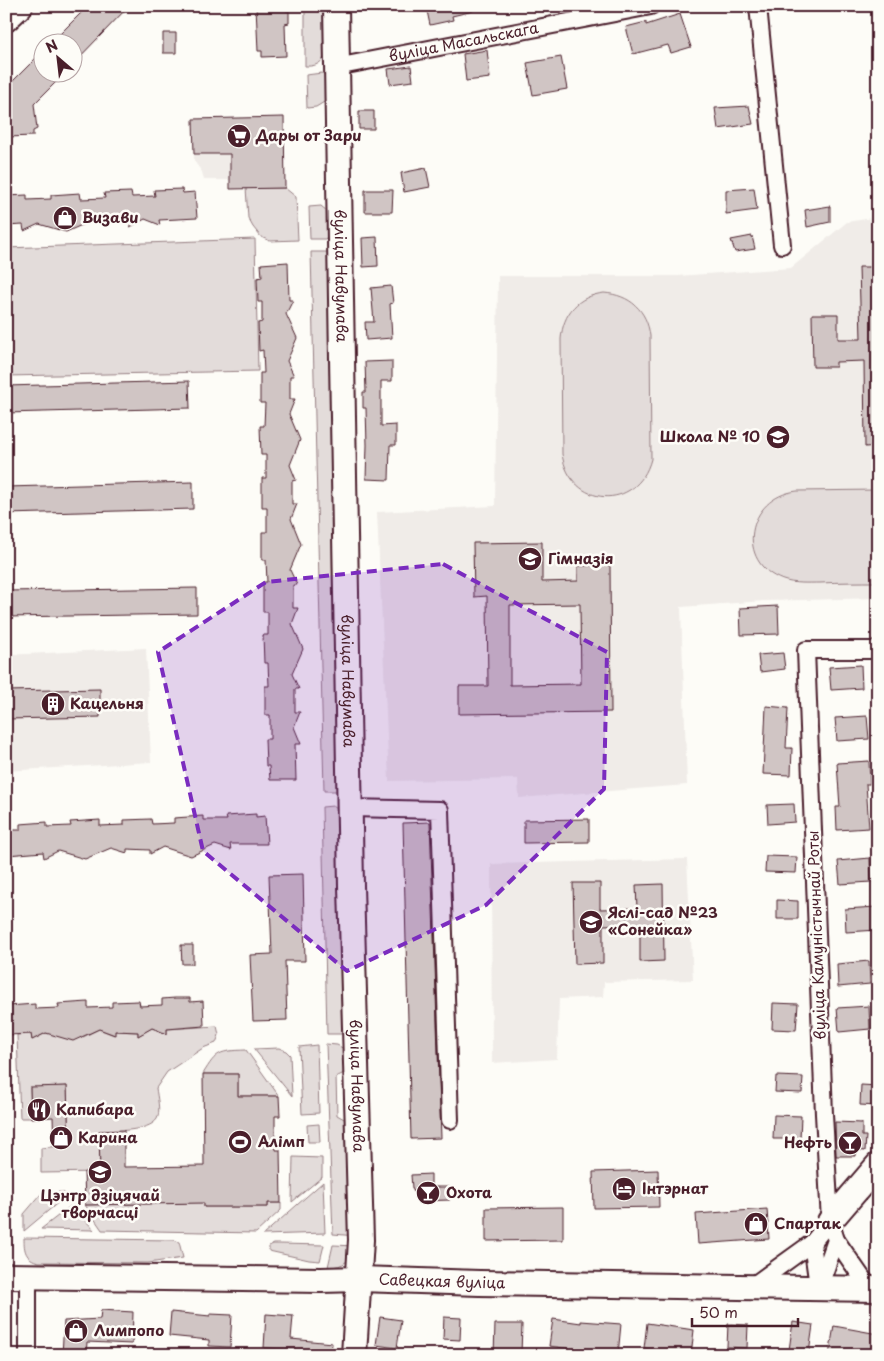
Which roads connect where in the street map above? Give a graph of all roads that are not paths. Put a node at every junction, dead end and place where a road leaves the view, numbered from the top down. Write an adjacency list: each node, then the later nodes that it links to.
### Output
1 (20, 6): 5 (street)
2 (336, 6): 6 (street, вуліца Навумава)
3 (651, 6): 6 (street, вуліца Масальскага)
4 (758, 6): 7 (street)
5 (6, 19)
6 (336, 67): 9 (street, вуліца Навумава)
7 (782, 245)
8 (878, 650): 12 (street, вуліца Камуністычнай Роты)
9 (350, 808): 10 (street); 15 (street, вуліца Навумава)
10 (450, 1120)
11 (878, 1165): 12 (street)
12 (833, 1230): 13 (street); 17 (street); 18 (street)
13 (812, 1243): 16 (street); 17 (street)
14 (17, 1276): 15 (street, Савецкая вуліца); 19 (street)
15 (360, 1279): 16 (street, Савецкая вуліца); 20 (street, вуліца Навумава)
16 (750, 1287): 17 (street, Савецкая вуліца)
17 (819, 1288): 18 (street, Савецкая вуліца)
18 (874, 1289)
19 (28, 1355)
20 (354, 1355)

